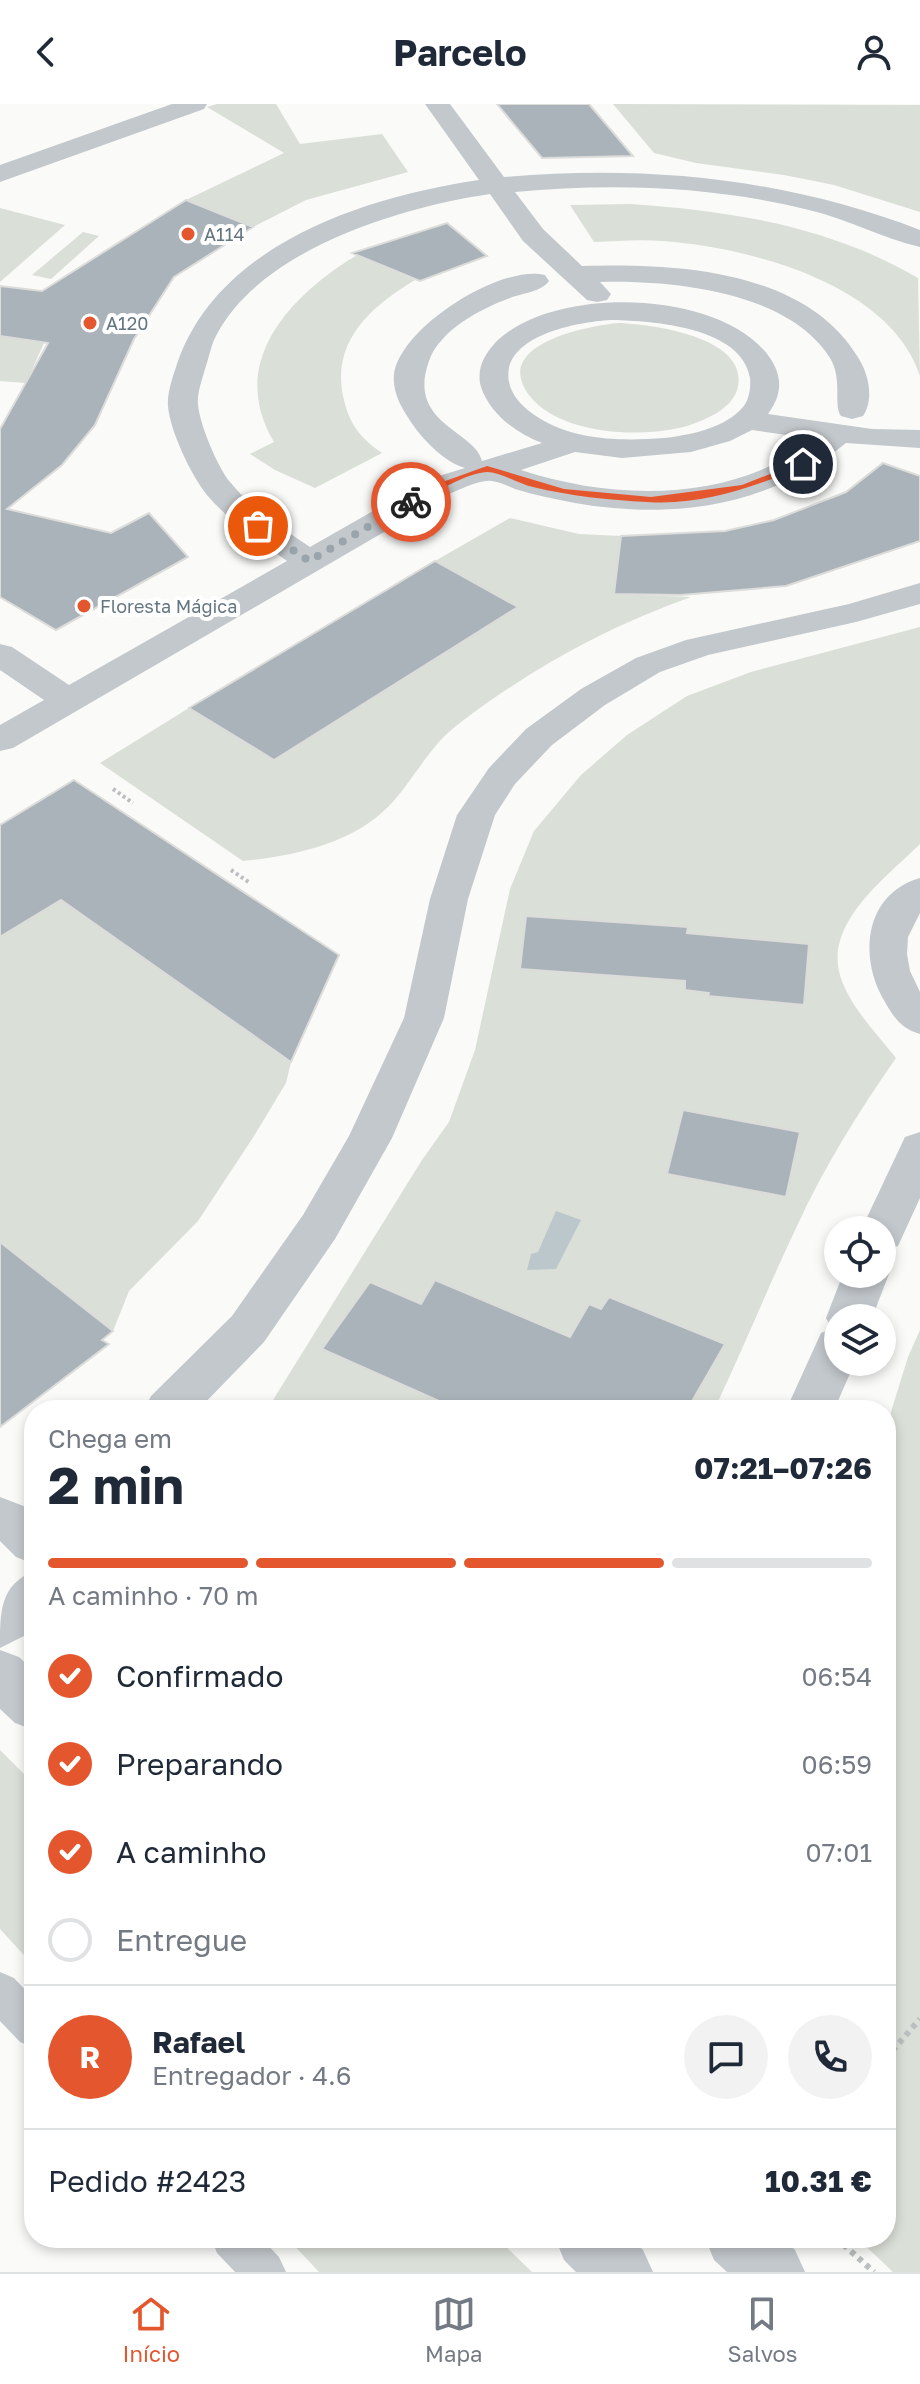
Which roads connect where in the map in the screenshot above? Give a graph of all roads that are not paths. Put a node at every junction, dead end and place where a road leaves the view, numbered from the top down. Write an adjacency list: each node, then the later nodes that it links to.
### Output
1 (195, 104): 3 (street)
2 (437, 104): 4 (street)
3 (0, 174)
4 (496, 185): 5 (street); 6 (street); 17 (street)
5 (533, 235): 7 (street); 8 (street)
6 (920, 239)
7 (577, 274): 9 (street); 11 (street)
8 (535, 281): 10 (street); 16 (street)
9 (613, 311): 10 (street); 11 (street)
10 (558, 319): 12 (street)
11 (815, 405): 13 (street); 13 (street); 14 (street); 16 (street)
12 (512, 413): 15 (street); 16 (street)
13 (746, 420): 15 (street)
14 (920, 438)
15 (575, 442): 16 (street)
16 (478, 464): 17 (street)
17 (309, 561): 20 (street)
18 (920, 593): 27 (street)
19 (0, 654): 20 (street)
20 (68, 700): 21 (street)
21 (0, 740)
22 (920, 891): 23 (street)
23 (920, 1020)
24 (920, 1148): 25 (street)
25 (890, 1216)
26 (825, 1376): 28 (street)
27 (178, 1400)
28 (814, 1400)
29 (24, 1607): 30 (street)
30 (0, 1625)
31 (0, 1674): 32 (street)
32 (24, 1697)
33 (0, 1992): 34 (lane)
34 (24, 2017)
35 (241, 2248): 38 (lane)
36 (596, 2248): 39 (street)
37 (747, 2248): 40 (street)
38 (264, 2272)
39 (621, 2272)
40 (773, 2272)

